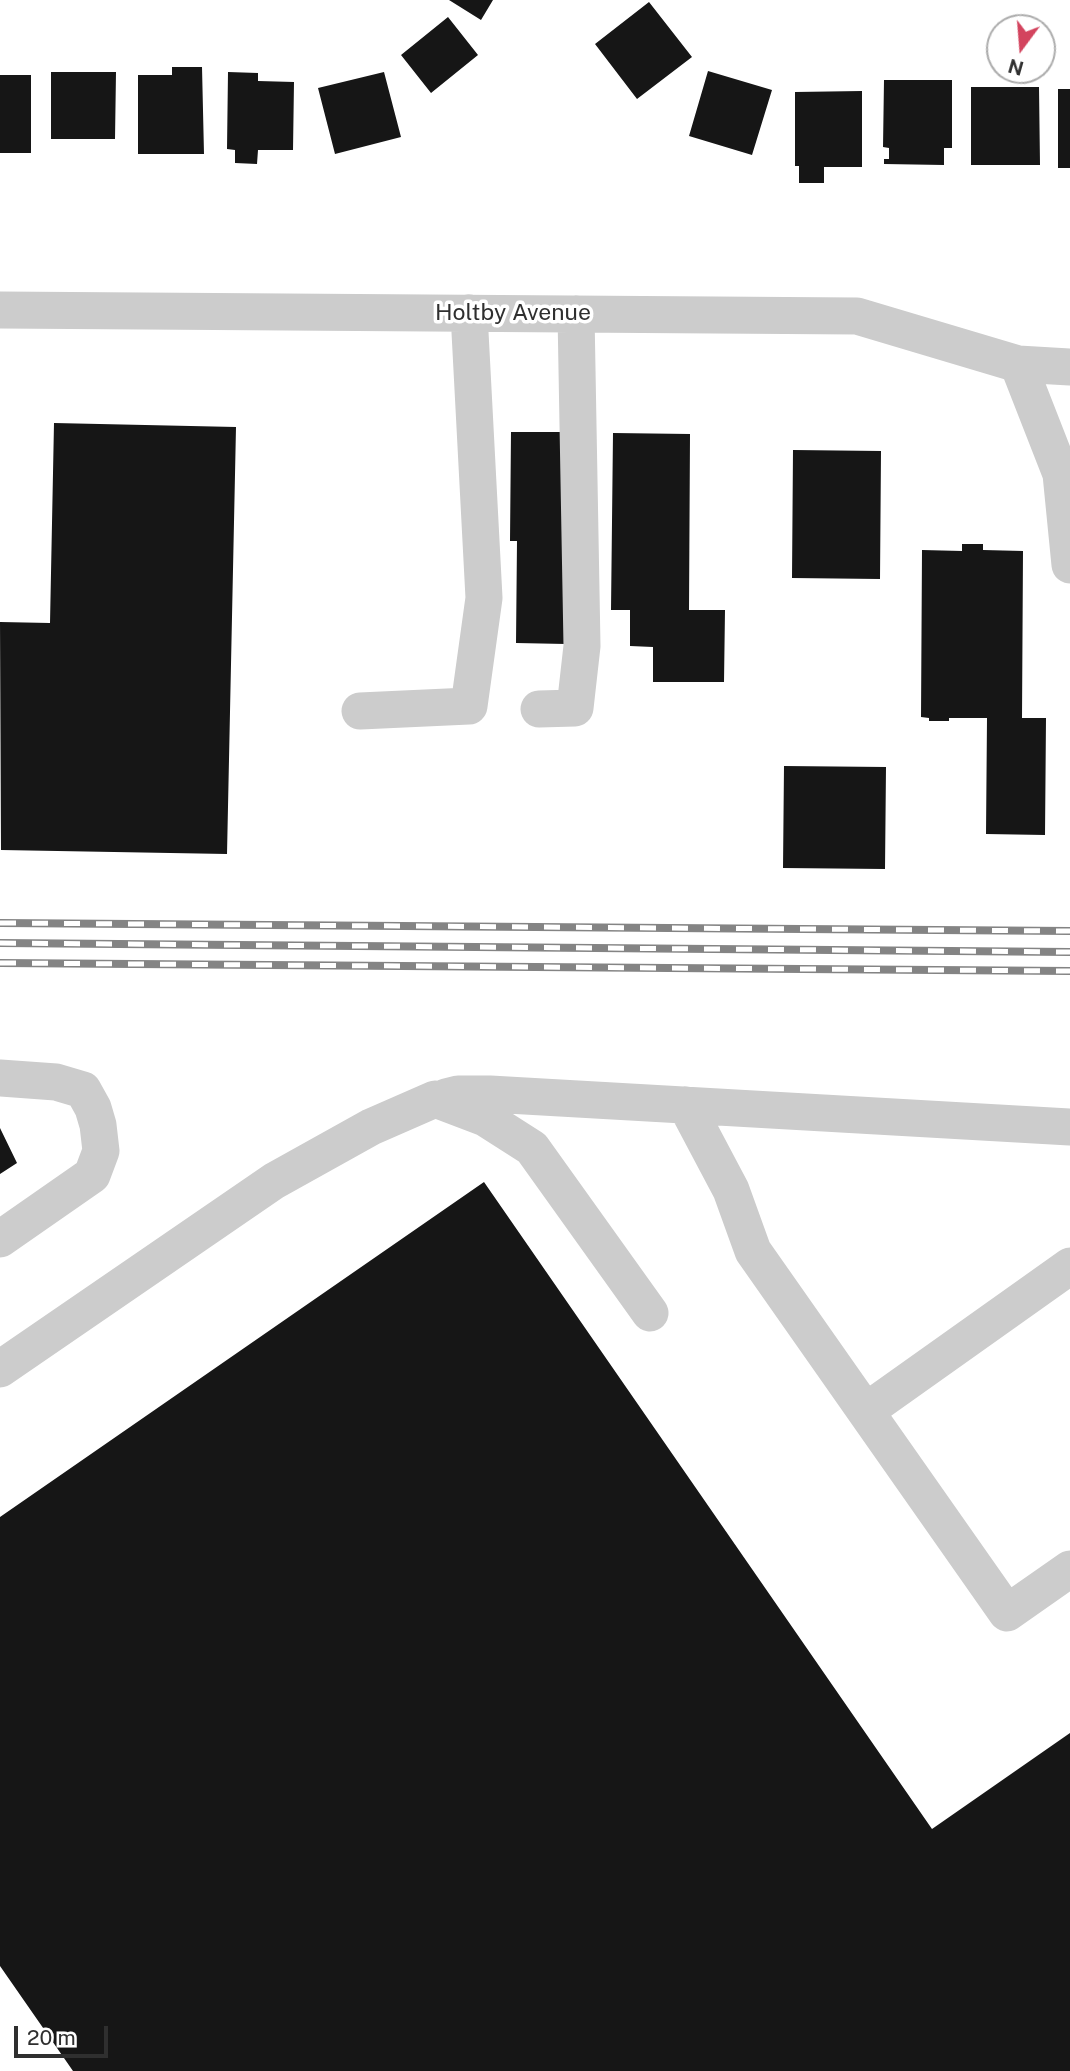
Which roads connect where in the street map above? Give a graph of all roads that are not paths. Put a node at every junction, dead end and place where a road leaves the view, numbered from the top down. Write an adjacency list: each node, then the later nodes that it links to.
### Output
1 (0, 310): 2 (street, Holtby Avenue)
2 (469, 313): 3 (street, Holtby Avenue); 8 (street)
3 (576, 314): 4 (street, Holtby Avenue); 7 (street)
4 (1018, 364): 5 (street, Holtby Avenue); 6 (street)
5 (1070, 367)
6 (1070, 565)
7 (539, 709)
8 (360, 711)
9 (0, 1077): 13 (street)
10 (435, 1099): 11 (street); 15 (street); 16 (street)
11 (687, 1105): 12 (street); 17 (street)
12 (1070, 1127)
13 (0, 1239)
14 (1070, 1266): 17 (street)
15 (650, 1313)
16 (0, 1369)
17 (866, 1411): 18 (street)
18 (1070, 1569)

